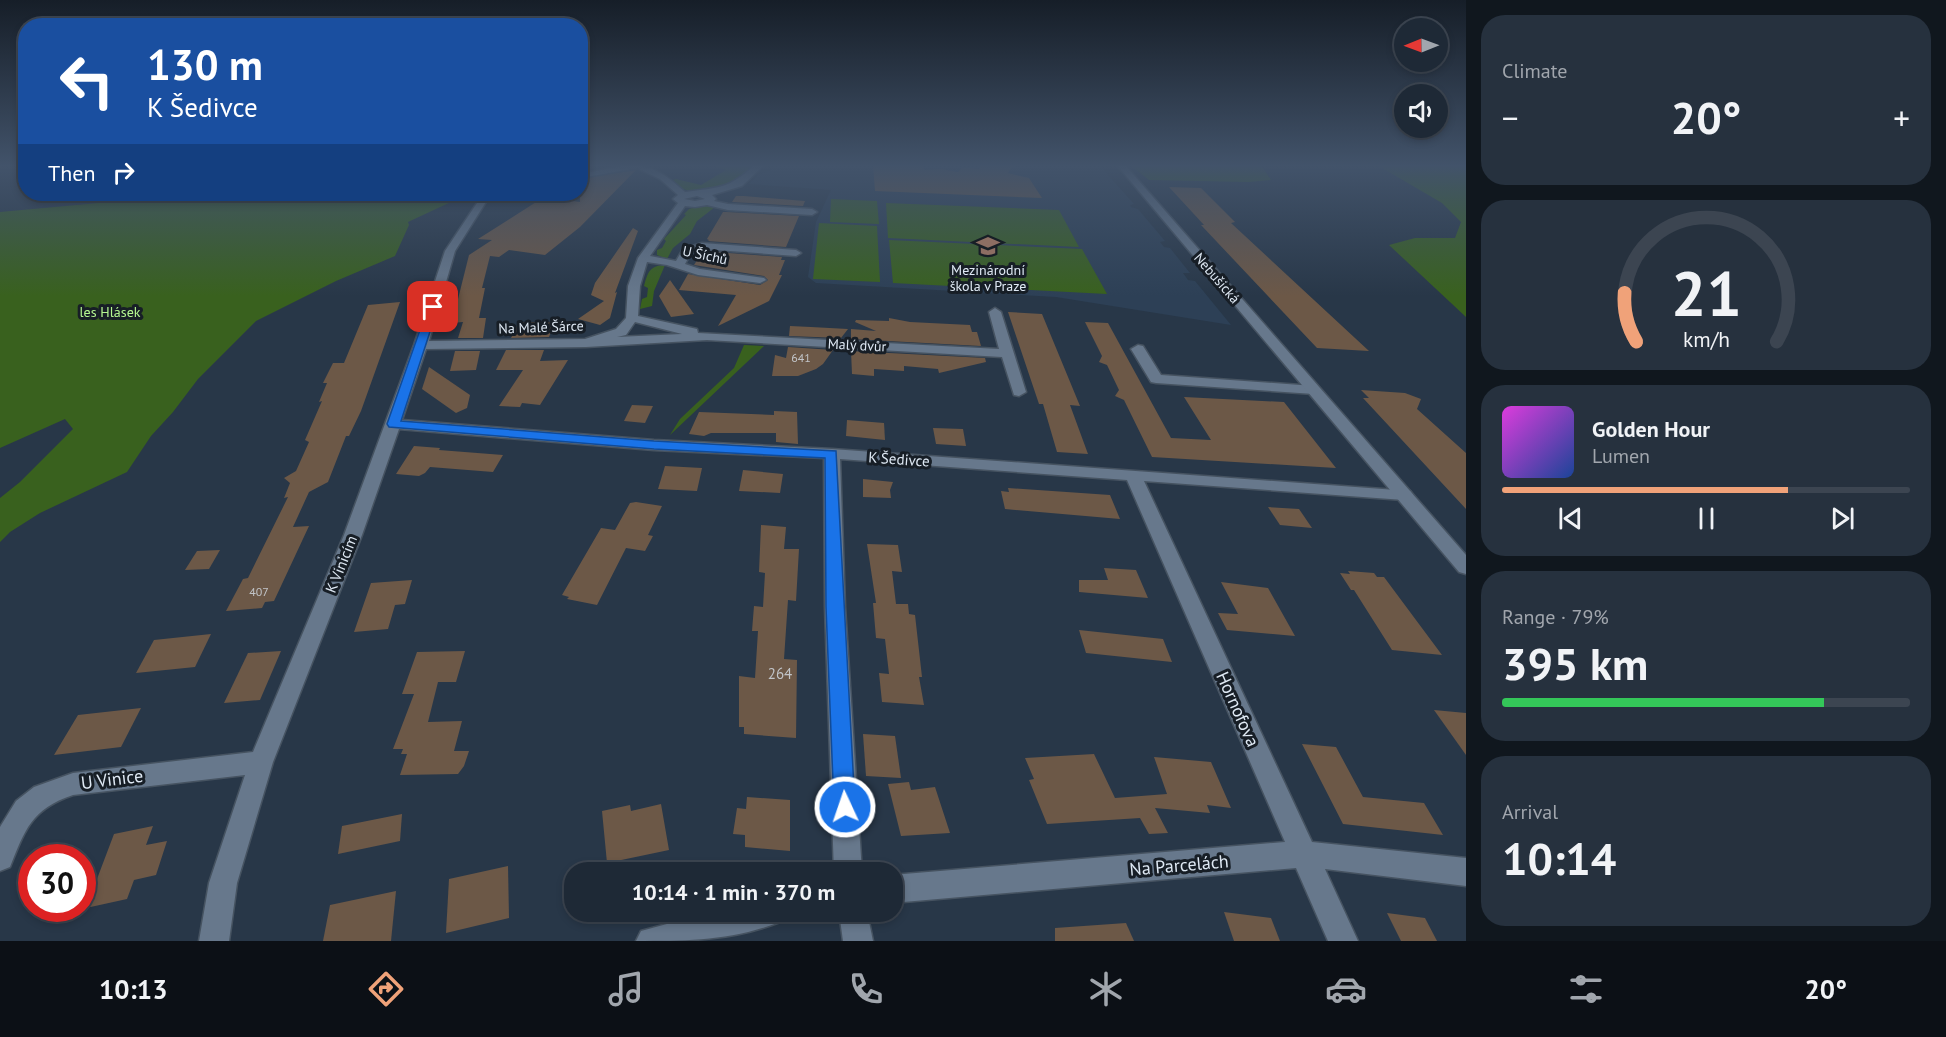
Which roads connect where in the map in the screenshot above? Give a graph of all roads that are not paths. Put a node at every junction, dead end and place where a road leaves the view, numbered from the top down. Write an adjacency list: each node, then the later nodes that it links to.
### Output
1 (477, 209): 14 (street, K Vinicím)
2 (676, 209): 7 (street)
3 (760, 209): 5 (street)
4 (1159, 209): 17 (street, Nebušická)
5 (812, 212)
6 (796, 253): 8 (street)
7 (643, 258): 8 (street, U Šíchů); 11 (street)
8 (678, 266): 9 (street, U Šíchů)
9 (760, 280)
10 (995, 312): 16 (street)
11 (632, 318): 12 (street, Malý dvůr); 13 (street, Na Malé Šárce)
12 (707, 336): 13 (street, Malý dvůr); 16 (street, Malý dvůr)
13 (586, 343): 14 (street, Na Malé Šárce)
14 (421, 345): 19 (street, K Vinicím)
15 (1138, 349): 17 (street)
16 (1007, 353): 18 (street)
17 (1314, 390): 22 (street, Nebušická)
18 (1018, 392)
19 (394, 424): 20 (street, K Šedivce); 24 (street, K Vinicím)
20 (831, 454): 21 (street, K Šedivce); 27 (street)
21 (1133, 477): 22 (street, K Šedivce); 25 (street, Hornofova)
22 (1404, 495): 23 (street, Nebušická)
23 (1466, 567)
24 (261, 762): 26 (street, U Vinice); 32 (street, K Vinicím)
25 (1304, 854): 28 (street, Na Parcelách); 29 (street, Na Parcelách); 35 (street, Hornofova)
26 (0, 858)
27 (847, 862)
28 (1466, 872)
29 (903, 888)
30 (729, 922): 33 (street)
31 (855, 922): 34 (street)
32 (214, 941)
33 (651, 941)
34 (858, 941)
35 (1343, 941)

